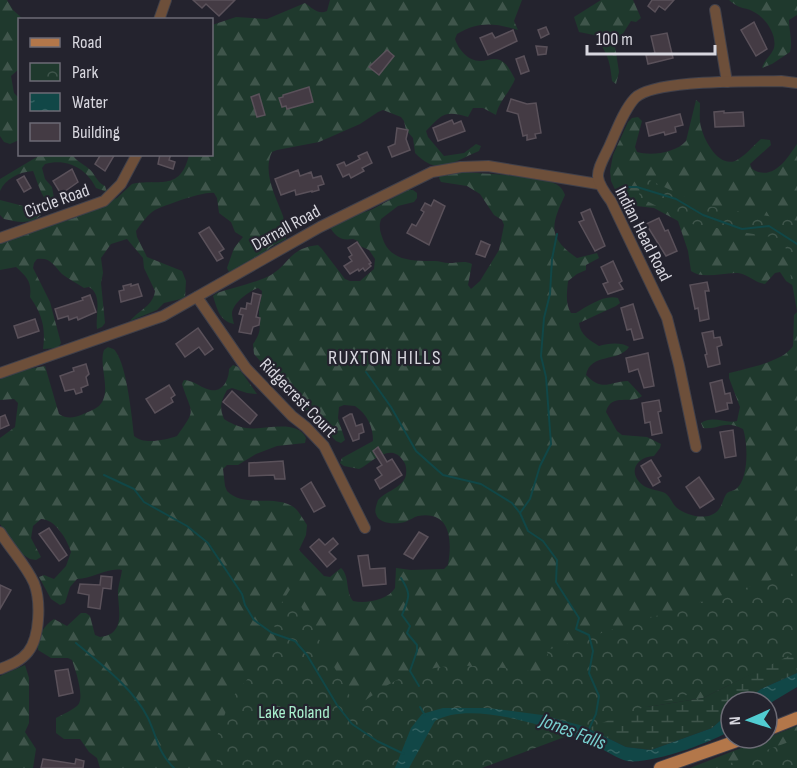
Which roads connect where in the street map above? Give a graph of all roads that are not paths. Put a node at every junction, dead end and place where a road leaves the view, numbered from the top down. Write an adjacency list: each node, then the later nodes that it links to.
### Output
1 (166, 0): 3 (street)
2 (715, 10): 4 (street)
3 (160, 18)
4 (727, 82): 5 (street, Indian Head Road); 7 (street, Indian Head Road)
5 (797, 83)
6 (136, 156): 8 (street, Circle Road)
7 (598, 184): 9 (street, Darnall Road); 11 (street, Indian Head Road)
8 (0, 238)
9 (197, 297): 10 (street, Darnall Road); 12 (street, Ridgecrest Court)
10 (0, 373)
11 (696, 447)
12 (365, 528)
13 (0, 532): 14 (street)
14 (0, 669)
15 (797, 718): 16 (main road)
16 (779, 725)
17 (719, 747): 18 (main road)
18 (660, 768)

